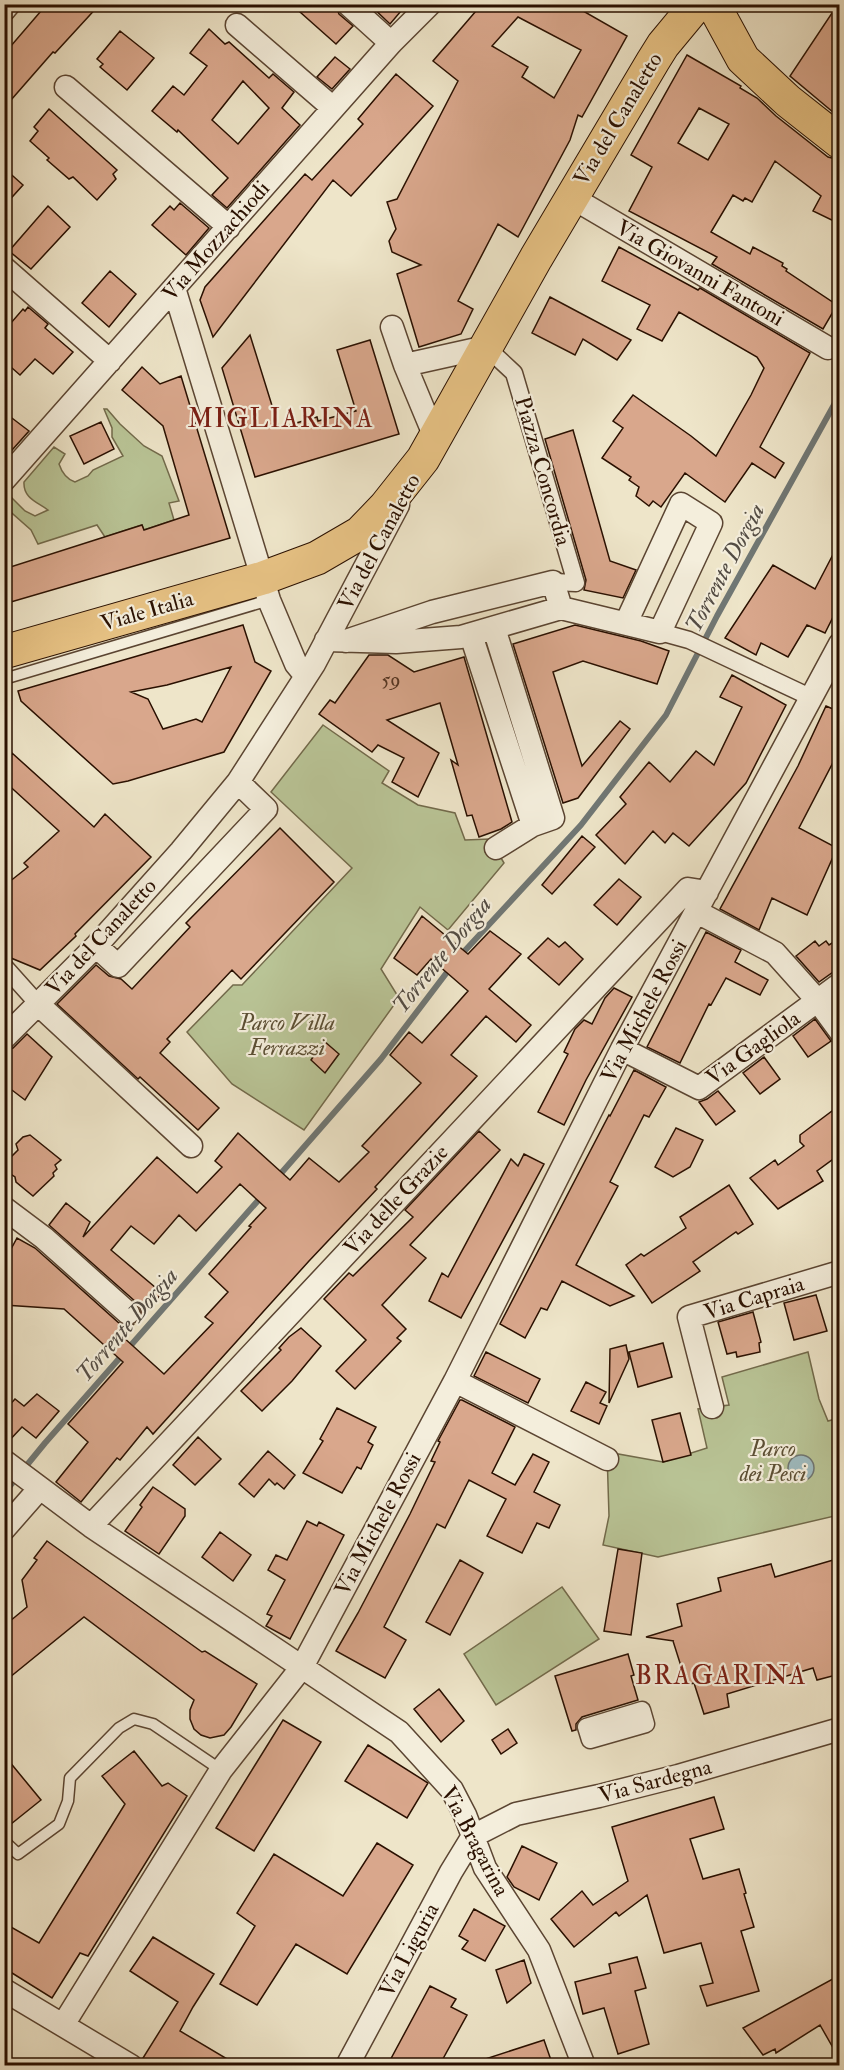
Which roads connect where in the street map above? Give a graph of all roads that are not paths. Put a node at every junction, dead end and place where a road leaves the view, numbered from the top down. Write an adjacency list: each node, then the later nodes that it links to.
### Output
1 (9, 4): 6 (street)
2 (348, 4): 8 (street)
3 (430, 4): 8 (street, Via Mozzachiodi)
4 (697, 4): 12 (main road, Via del Canaletto)
5 (713, 4): 11 (main road)
6 (4, 10)
7 (237, 25): 10 (street)
8 (391, 43): 10 (street, Via Mozzachiodi)
9 (66, 87): 13 (street)
10 (333, 108): 13 (street, Via Mozzachiodi)
11 (840, 142)
12 (571, 197): 17 (main road, Via del Canaletto); 18 (street, Via Giovanni Fantoni)
13 (228, 227): 15 (street, Via Mozzachiodi)
14 (4, 268): 19 (street)
15 (174, 288): 19 (street, Via Mozzachiodi); 23 (street)
16 (392, 327): 20 (street)
17 (486, 347): 20 (street); 21 (main road, Via del Canaletto); 24 (street, Piazza Concordia)
18 (828, 348)
19 (110, 361): 22 (street, Via Mozzachiodi)
20 (405, 365): 21 (street)
21 (429, 448): 23 (main road); 30 (street, Via del Canaletto)
22 (4, 480)
23 (273, 582): 32 (main road, Viale Italia); 33 (street); 34 (lane, Viale Italia)
24 (553, 582): 25 (street, Piazza Concordia); 30 (street, Piazza Concordia)
25 (561, 608): 26 (street); 27 (street)
26 (626, 623): 28 (street); 28 (street)
27 (494, 628): 29 (street); 37 (street)
28 (660, 632): 35 (street)
29 (471, 635): 30 (street); 37 (street)
30 (336, 641): 33 (street, Via del Canaletto)
31 (840, 644): 35 (street, Via Michele Rossi)
32 (4, 652)
33 (306, 676): 36 (street, Via del Canaletto)
34 (4, 679)
35 (810, 698): 39 (street, Via Michele Rossi)
36 (238, 782): 40 (street, Via del Canaletto); 40 (street)
37 (533, 825): 38 (street)
38 (496, 848)
39 (702, 902): 43 (street, Via Gagliola); 47 (street, Via Michele Rossi); 57 (street, Via delle Grazie)
40 (96, 946): 44 (street, Via del Canaletto)
41 (4, 966): 44 (street)
42 (840, 984): 43 (street, Via Gagliola)
43 (818, 1001): 45 (street, Via Gagliola); 47 (street, Via Gagliola)
44 (38, 1004): 46 (street, Via del Canaletto); 48 (street)
45 (840, 1030)
46 (4, 1038)
47 (622, 1049): 52 (street, Via Michele Rossi)
48 (191, 1146)
49 (4, 1208): 51 (street)
50 (840, 1272): 53 (street, Via Capraia)
51 (128, 1313)
52 (454, 1381): 54 (street); 59 (street, Via Michele Rossi)
53 (712, 1407)
54 (607, 1459)
55 (8, 1464): 56 (street, Via Bragarina)
56 (40, 1488): 57 (street, Via Bragarina); 58 (street)
57 (91, 1526): 59 (street, Via Bragarina)
58 (4, 1529)
59 (302, 1667): 61 (street); 62 (street, Via Bragarina)
60 (840, 1729): 62 (street, Via Sardegna)
61 (221, 1770): 63 (lane); 65 (street)
62 (473, 1836): 67 (street, Via Liguria); 68 (street, Via Bragarina)
63 (4, 1841)
64 (4, 1990): 65 (street)
65 (63, 2025): 66 (street)
66 (131, 2066)
67 (347, 2066)
68 (584, 2066)

